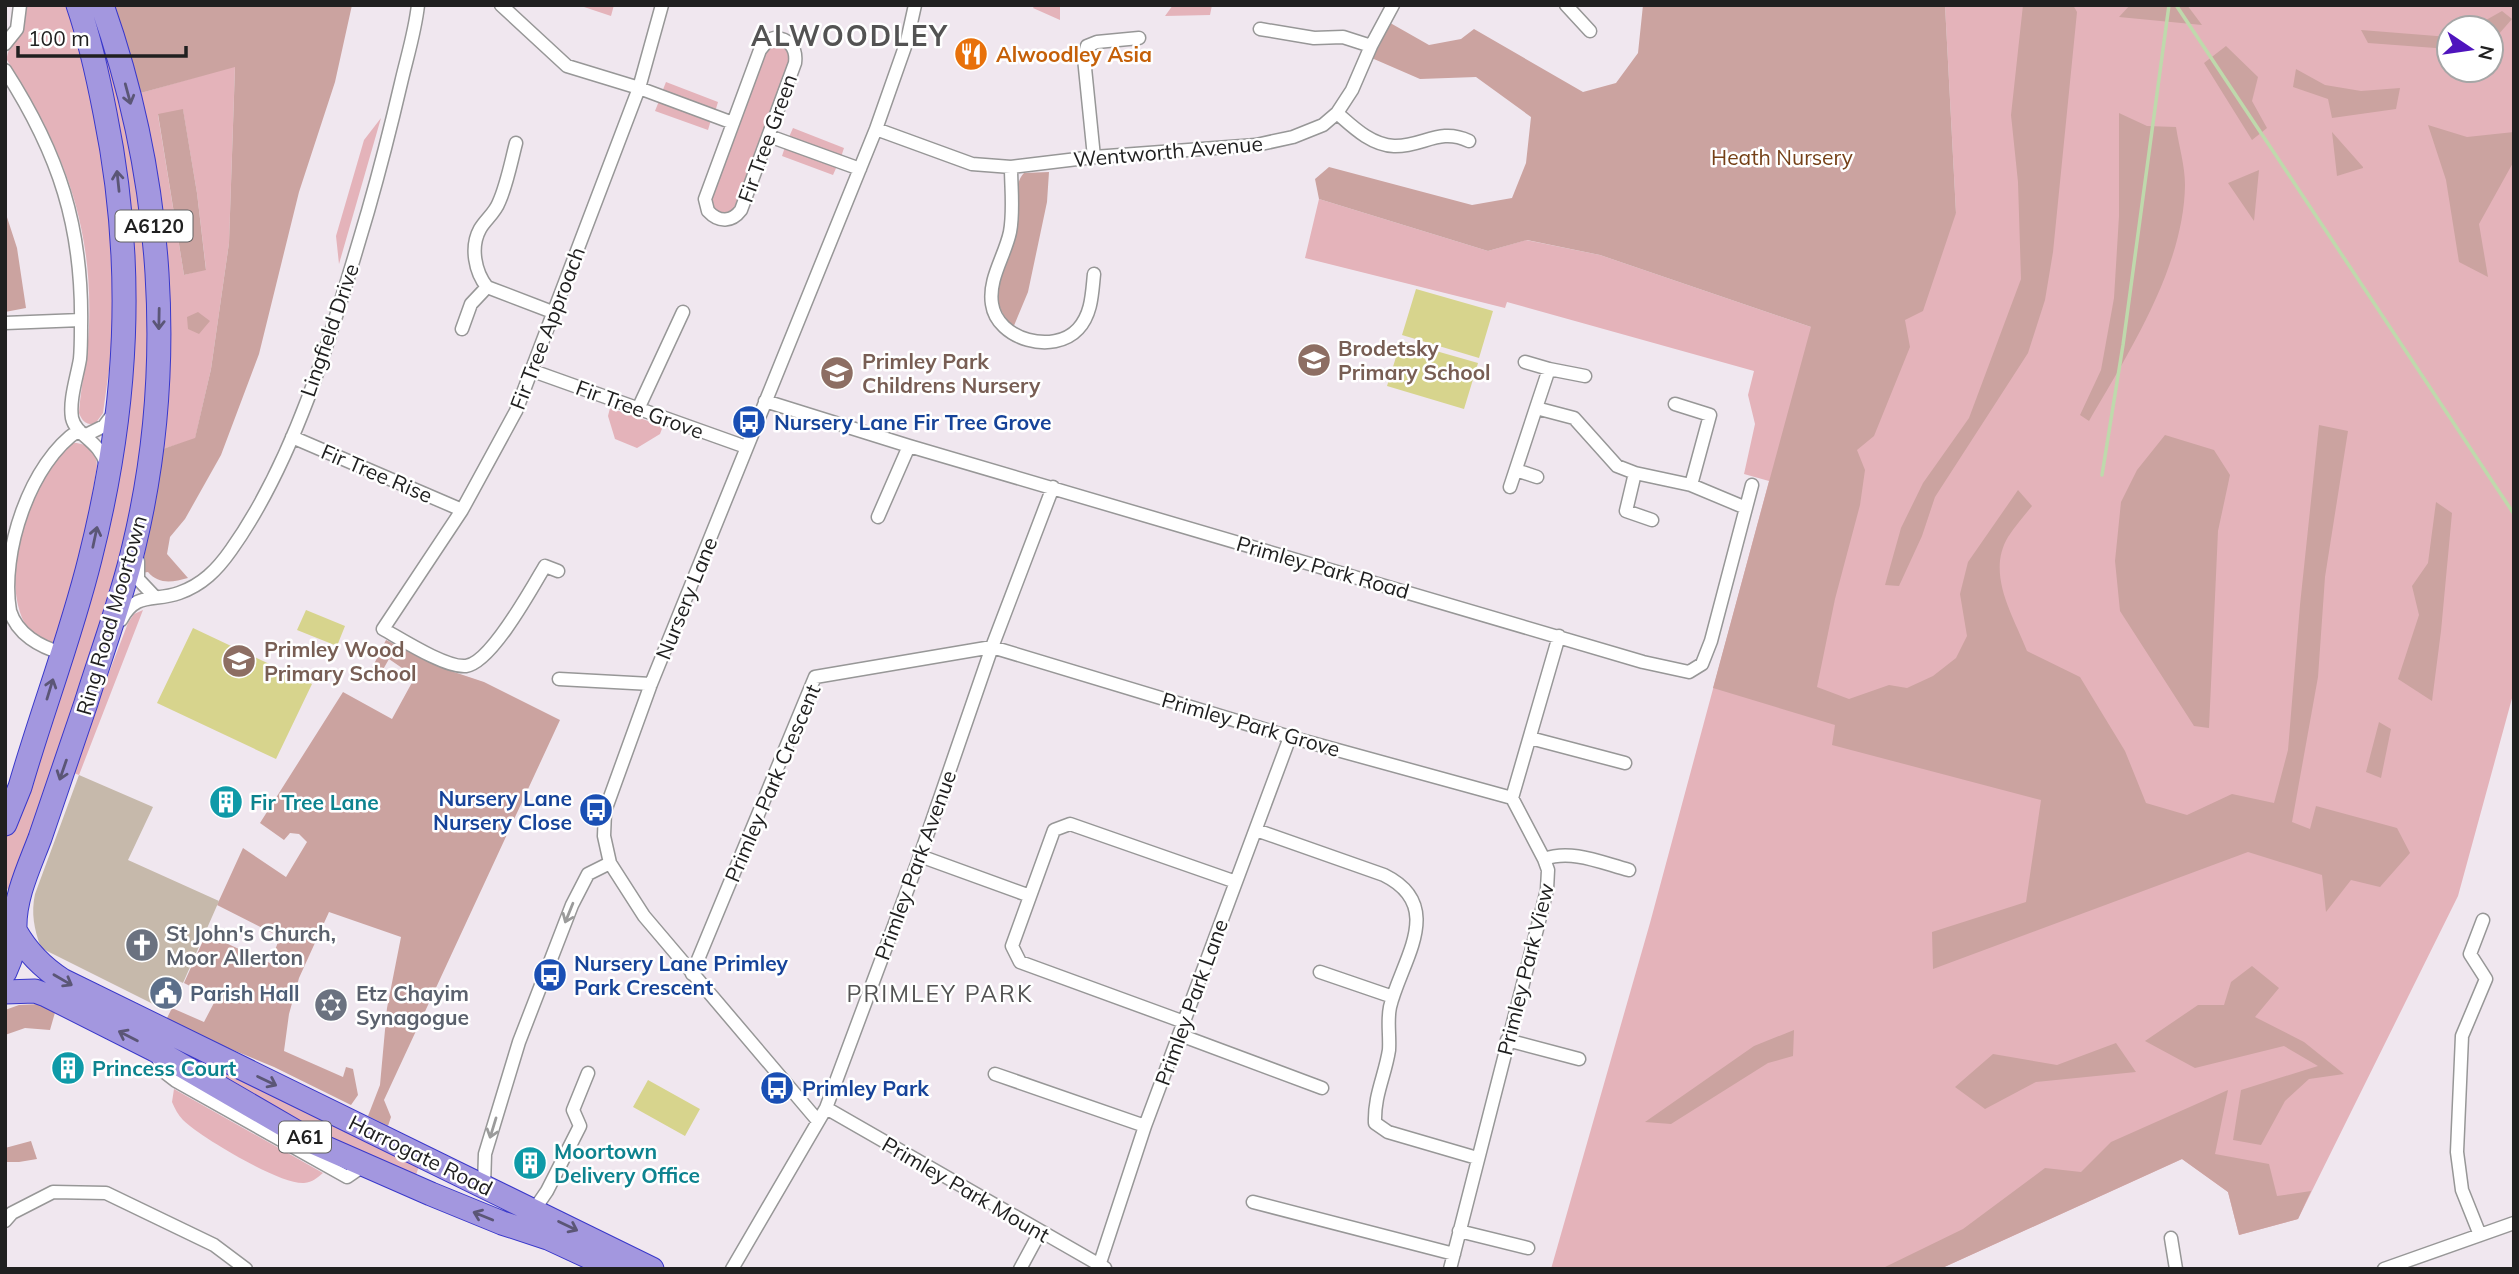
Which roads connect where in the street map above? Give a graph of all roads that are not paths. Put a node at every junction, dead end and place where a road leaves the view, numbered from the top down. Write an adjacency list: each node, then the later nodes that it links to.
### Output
1 (20, 5): 13 (street)
2 (78, 5): 38 (highway, Ring Road Moortown / A6120, one-way to 2)
3 (102, 5): 46 (highway, Ring Road Moortown / A6120, one-way to 46)
4 (418, 5): 43 (street, Lingfield Drive)
5 (501, 5): 16 (street)
6 (662, 5): 16 (street, Fir Tree Approach)
7 (915, 5): 19 (street, Nursery Lane)
8 (1394, 5): 14 (street, Wentworth Avenue)
9 (1566, 5): 11 (street)
10 (1260, 29): 14 (street)
11 (1590, 32)
12 (1139, 38): 23 (street)
13 (5, 44)
14 (1371, 46): 17 (street, Wentworth Avenue)
15 (5, 70): 30 (street)
16 (639, 88): 18 (street); 29 (street, Fir Tree Approach)
17 (1337, 113): 21 (street); 23 (street, Wentworth Avenue)
18 (733, 123): 20 (street, Fir Tree Green); 20 (street, Fir Tree Green)
19 (876, 129): 24 (street, Wentworth Avenue); 25 (street, Nursery Lane)
20 (769, 136): 25 (street)
21 (1469, 142)
22 (516, 143): 27 (street)
23 (1094, 157): 24 (street, Wentworth Avenue)
24 (1011, 167): 26 (street)
25 (860, 169): 37 (street, Nursery Lane)
26 (1094, 274)
27 (487, 287): 29 (street); 32 (street)
28 (683, 312): 41 (street)
29 (555, 313): 35 (street, Fir Tree Approach)
30 (81, 320): 31 (street); 42 (street)
31 (5, 323)
32 (462, 329)
33 (1524, 362): 34 (street)
34 (1549, 369): 36 (street); 40 (street)
35 (533, 371): 41 (street, Fir Tree Grove); 56 (street, Fir Tree Approach)
36 (1585, 376)
37 (765, 401): 44 (street, Primley Park Road); 45 (street, Nursery Lane)
38 (120, 402): 42 (street); 49 (highway, Ring Road Moortown / A6120)
39 (1675, 404): 51 (street)
40 (1536, 408): 47 (street); 48 (street)
41 (638, 409): 45 (street, Fir Tree Grove)
42 (83, 433): 49 (street); 63 (street)
43 (292, 437): 56 (street, Fir Tree Rise); 60 (street, Lingfield Drive)
44 (909, 446): 53 (street, Primley Park Road); 57 (street)
45 (746, 447): 65 (street, Nursery Lane)
46 (151, 453): 60 (street); 68 (highway, Ring Road Moortown / A6120)
47 (1516, 470): 50 (street); 54 (street)
48 (1635, 473): 51 (street); 58 (street)
49 (108, 474): 63 (highway, Ring Road Moortown / A6120, one-way to 49)
50 (1537, 477)
51 (1691, 485): 55 (street)
52 (1752, 485): 55 (street, Primley Park Road)
53 (1053, 486): 61 (street, Primley Park Road); 62 (street, Primley Park Avenue)
54 (1510, 488)
55 (1746, 508): 61 (street, Primley Park Road)
56 (462, 510): 59 (street, Fir Tree Approach)
57 (878, 517)
58 (1652, 520)
59 (558, 571)
60 (154, 596): 68 (street, Lingfield Drive)
61 (1559, 636): 67 (street)
62 (992, 647): 66 (street, Primley Park Grove); 74 (street, Primley Park Avenue); 84 (street, Primley Park Crescent)
63 (62, 653): 70 (highway, Ring Road Moortown / A6120, one-way to 63)
64 (559, 678): 65 (street)
65 (651, 684): 76 (street, Nursery Lane)
66 (1290, 737): 71 (street, Primley Park Grove); 73 (street, Primley Park Lane)
67 (1530, 738): 69 (street); 71 (street)
68 (73, 743): 81 (highway, Ring Road Moortown / A6120, one-way to 81)
69 (1625, 763)
70 (13, 785): 72 (highway, Ring Road Moortown / A6120)
71 (1512, 798): 75 (street, Primley Park View)
72 (5, 824)
73 (1256, 830): 78 (street, Primley Park Lane); 86 (street)
74 (920, 856): 79 (street); 93 (street, Primley Park Avenue)
75 (1544, 859): 77 (street); 88 (street, Primley Park View)
76 (610, 863): 84 (street); 98 (street, one-way to 98)
77 (1629, 870)
78 (1236, 882): 79 (street); 87 (street, Primley Park Lane)
79 (1030, 896): 87 (street)
80 (2483, 920): 106 (street)
81 (12, 927): 82 (highway, Ring Road Moortown); 97 (highway, Harrogate Road / A61, one-way to 97)
82 (5, 971)
83 (1320, 972): 86 (street)
84 (692, 974): 94 (street)
85 (5, 992): 99 (highway, Harrogate Road / A61, one-way to 85)
86 (1393, 998): 96 (street)
87 (1182, 1029): 92 (street); 95 (street, Primley Park Lane)
88 (1507, 1040): 89 (street); 96 (street, Primley Park View)
89 (1578, 1059)
90 (588, 1073): 102 (street)
91 (995, 1074): 95 (street)
92 (1322, 1088)
93 (826, 1108): 94 (street, Primley Park Avenue); 105 (street, Primley Park Mount)
94 (818, 1121): 114 (street, Primley Park Avenue)
95 (1144, 1126): 110 (street, Primley Park Lane)
96 (1477, 1158): 104 (street, Primley Park View)
97 (436, 1162): 98 (highway, Harrogate Road / A61); 99 (highway)
98 (492, 1190): 102 (highway, Harrogate Road)
99 (431, 1194): 102 (highway, Harrogate Road / A61, one-way to 99)
100 (1253, 1202): 109 (street)
101 (5, 1221): 111 (street)
102 (530, 1221): 112 (highway, Harrogate Road / A61); 113 (highway, Harrogate Road / A61, one-way to 113)
103 (2514, 1223): 106 (street)
104 (1459, 1231): 108 (street); 109 (street, Primley Park View)
105 (1040, 1232): 110 (street, Primley Park Mount); 115 (street)
106 (2480, 1236): 118 (street)
107 (2171, 1238): 117 (street)
108 (1528, 1248)
109 (1454, 1254): 116 (street, Primley Park View)
110 (1101, 1268)
111 (246, 1269)
112 (615, 1269)
113 (652, 1269)
114 (732, 1269)
115 (1020, 1269)
116 (1450, 1269)
117 (2176, 1269)
118 (2384, 1269)

